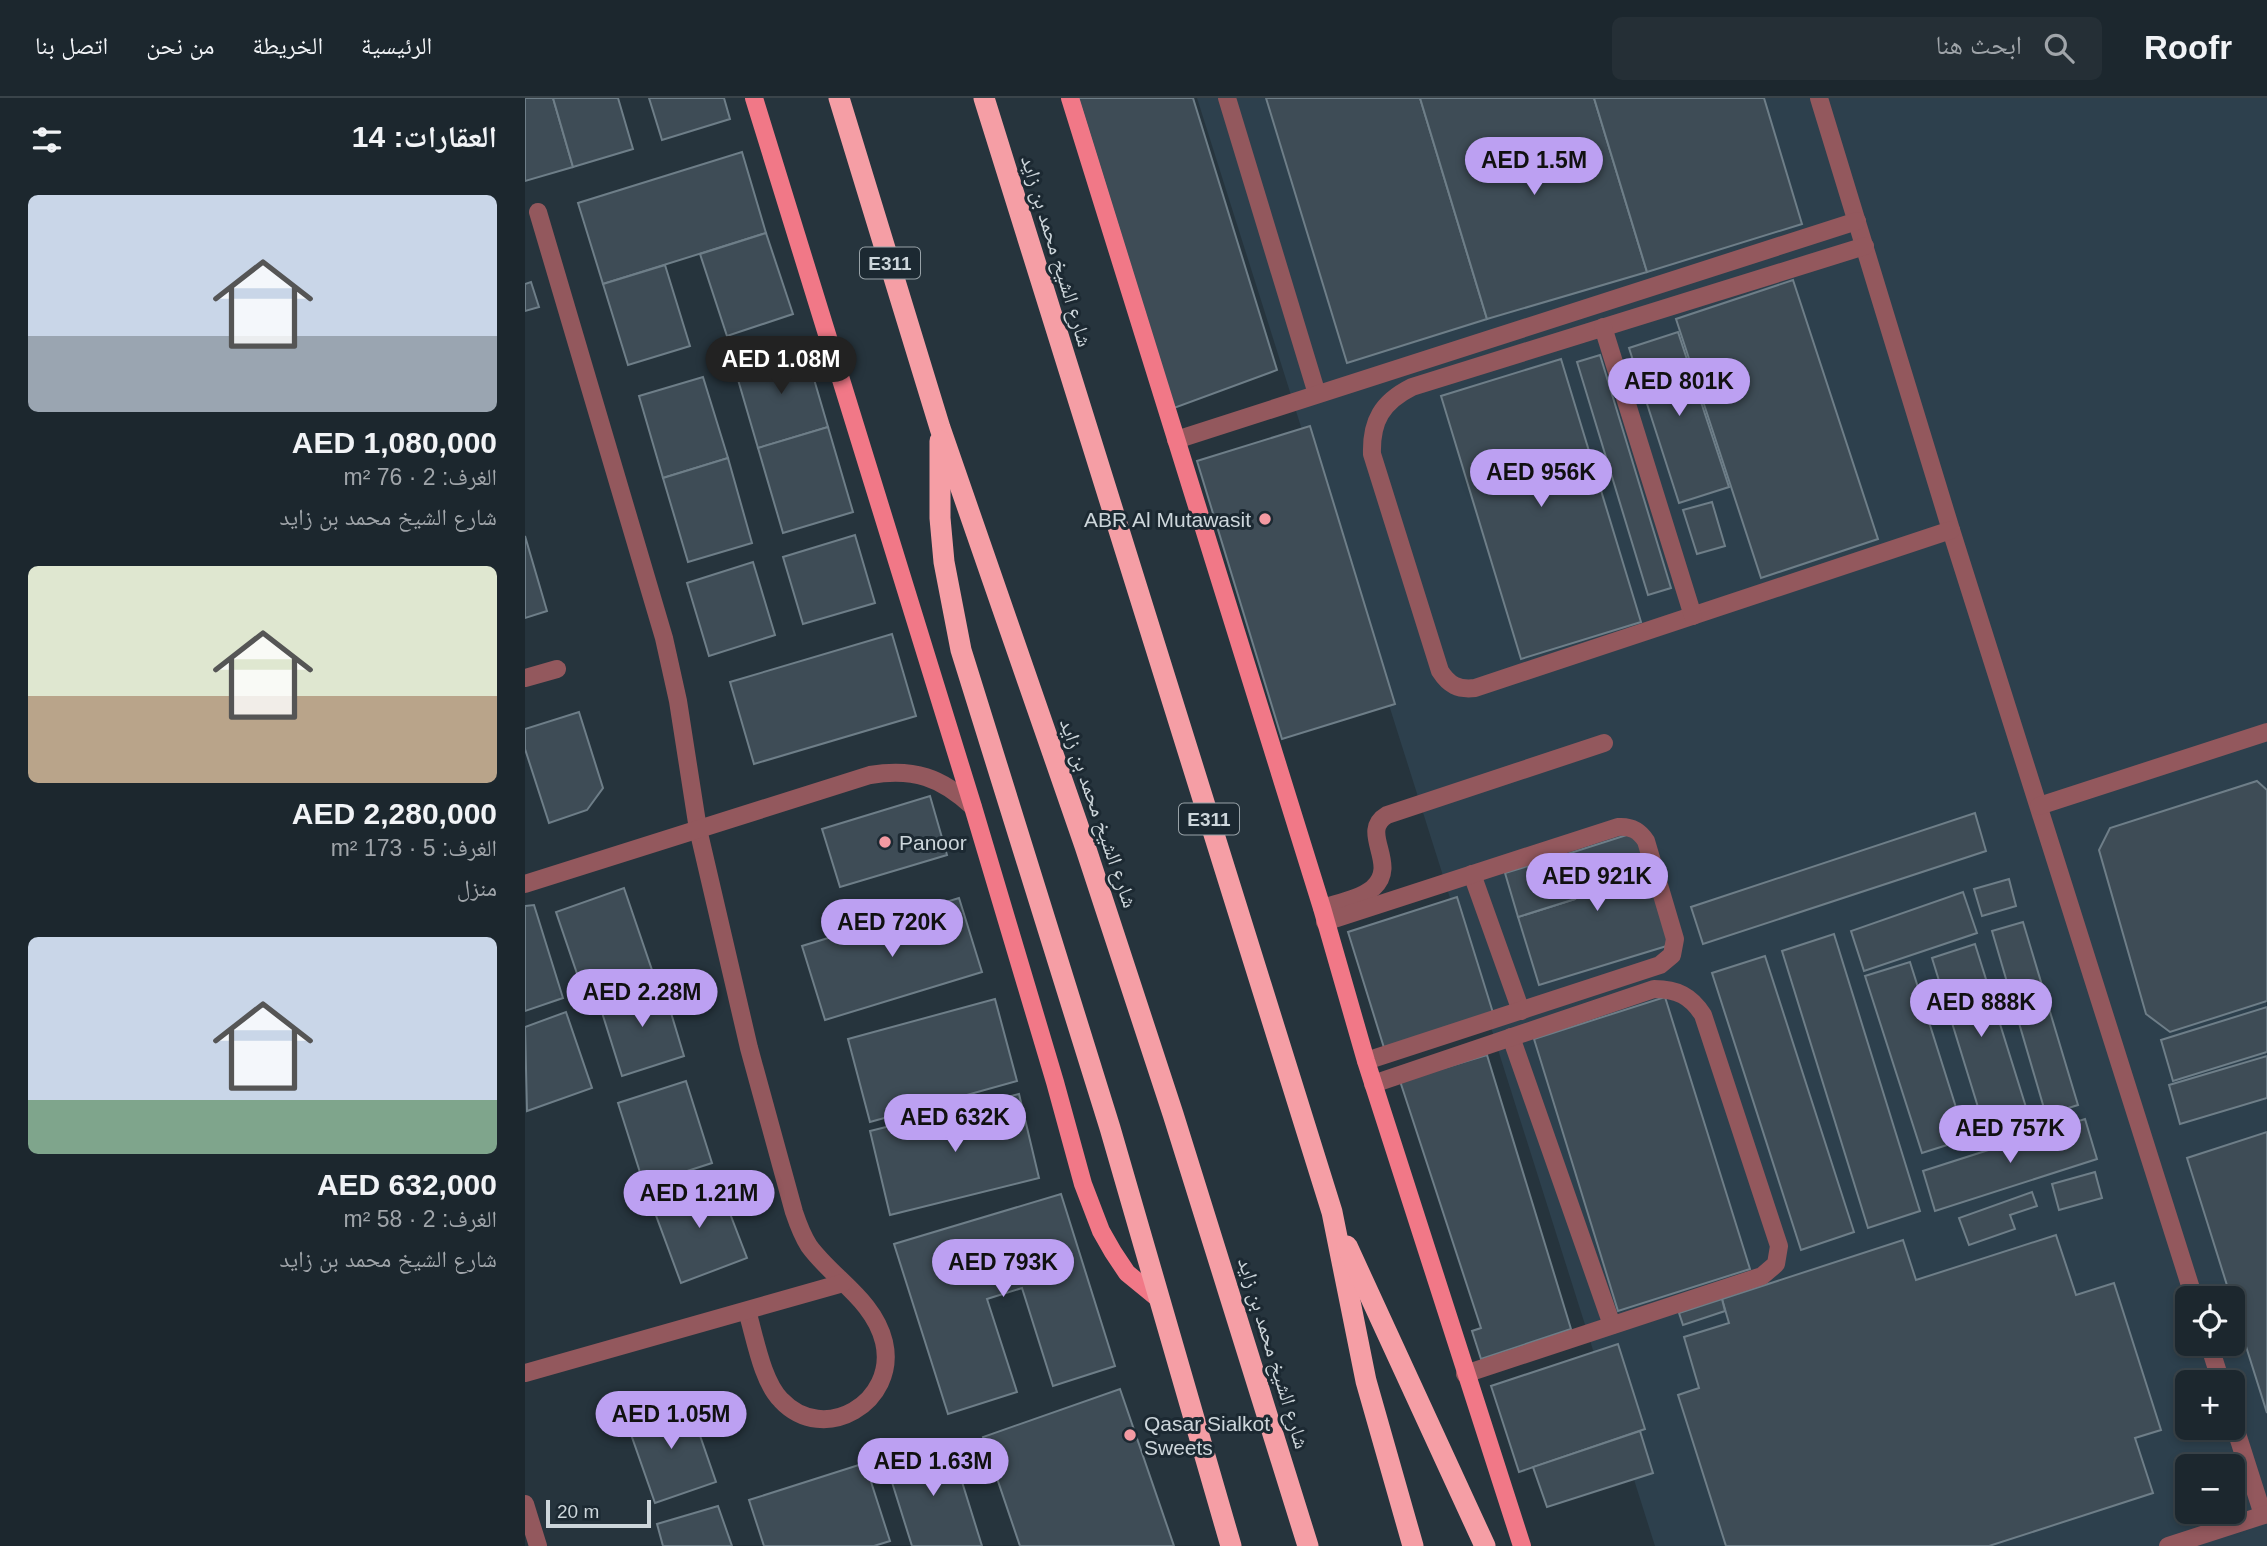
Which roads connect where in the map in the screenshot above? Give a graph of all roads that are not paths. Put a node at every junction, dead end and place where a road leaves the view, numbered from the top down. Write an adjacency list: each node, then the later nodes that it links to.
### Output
1 (754, 98): 21 (main road)
2 (839, 98): 12 (highway, شارع الشيخ محمد بن زايد / E311)
3 (984, 98): 30 (highway, شارع الشيخ محمد بن زايد / E311)
4 (1070, 98): 13 (main road)
5 (1227, 98): 11 (street)
6 (1819, 98): 8 (street)
7 (538, 212): 22 (street)
8 (1857, 220): 9 (street); 11 (street)
9 (1865, 246): 10 (street); 14 (street)
10 (1603, 327): 15 (street); 15 (street)
11 (1317, 394): 13 (street)
12 (940, 428): 33 (highway); 43 (highway, شارع الشيخ محمد بن زايد / E311)
13 (1176, 440): 25 (main road)
14 (1951, 530): 15 (street); 20 (street)
15 (1693, 616)
16 (557, 669): 17 (street)
17 (525, 678)
18 (2267, 732): 20 (street)
19 (1604, 743): 25 (street)
20 (2039, 806): 32 (street)
21 (973, 807): 22 (street); 33 (main road)
22 (698, 830): 24 (street); 31 (street)
23 (1472, 874): 25 (street); 26 (street); 26 (street)
24 (525, 884)
25 (1324, 915): 28 (main road)
26 (1521, 1011): 28 (street)
27 (1511, 1037): 29 (street); 35 (street); 35 (street)
28 (1366, 1062): 29 (main road)
29 (1373, 1084): 37 (main road)
30 (1332, 1212): 44 (highway, شارع الشيخ محمد بن زايد / E311); 45 (highway)
31 (843, 1283): 34 (street); 34 (street)
32 (2190, 1286)
33 (1160, 1300): 42 (highway)
34 (747, 1311): 36 (street)
35 (1612, 1325): 37 (street)
36 (525, 1373)
37 (1465, 1374): 46 (main road)
38 (2239, 1440): 40 (street)
39 (525, 1504): 41 (street)
40 (2265, 1515): 47 (street)
41 (538, 1546)
42 (1231, 1546)
43 (1308, 1546)
44 (1413, 1546)
45 (1485, 1546)
46 (1522, 1546)
47 (2168, 1546)

